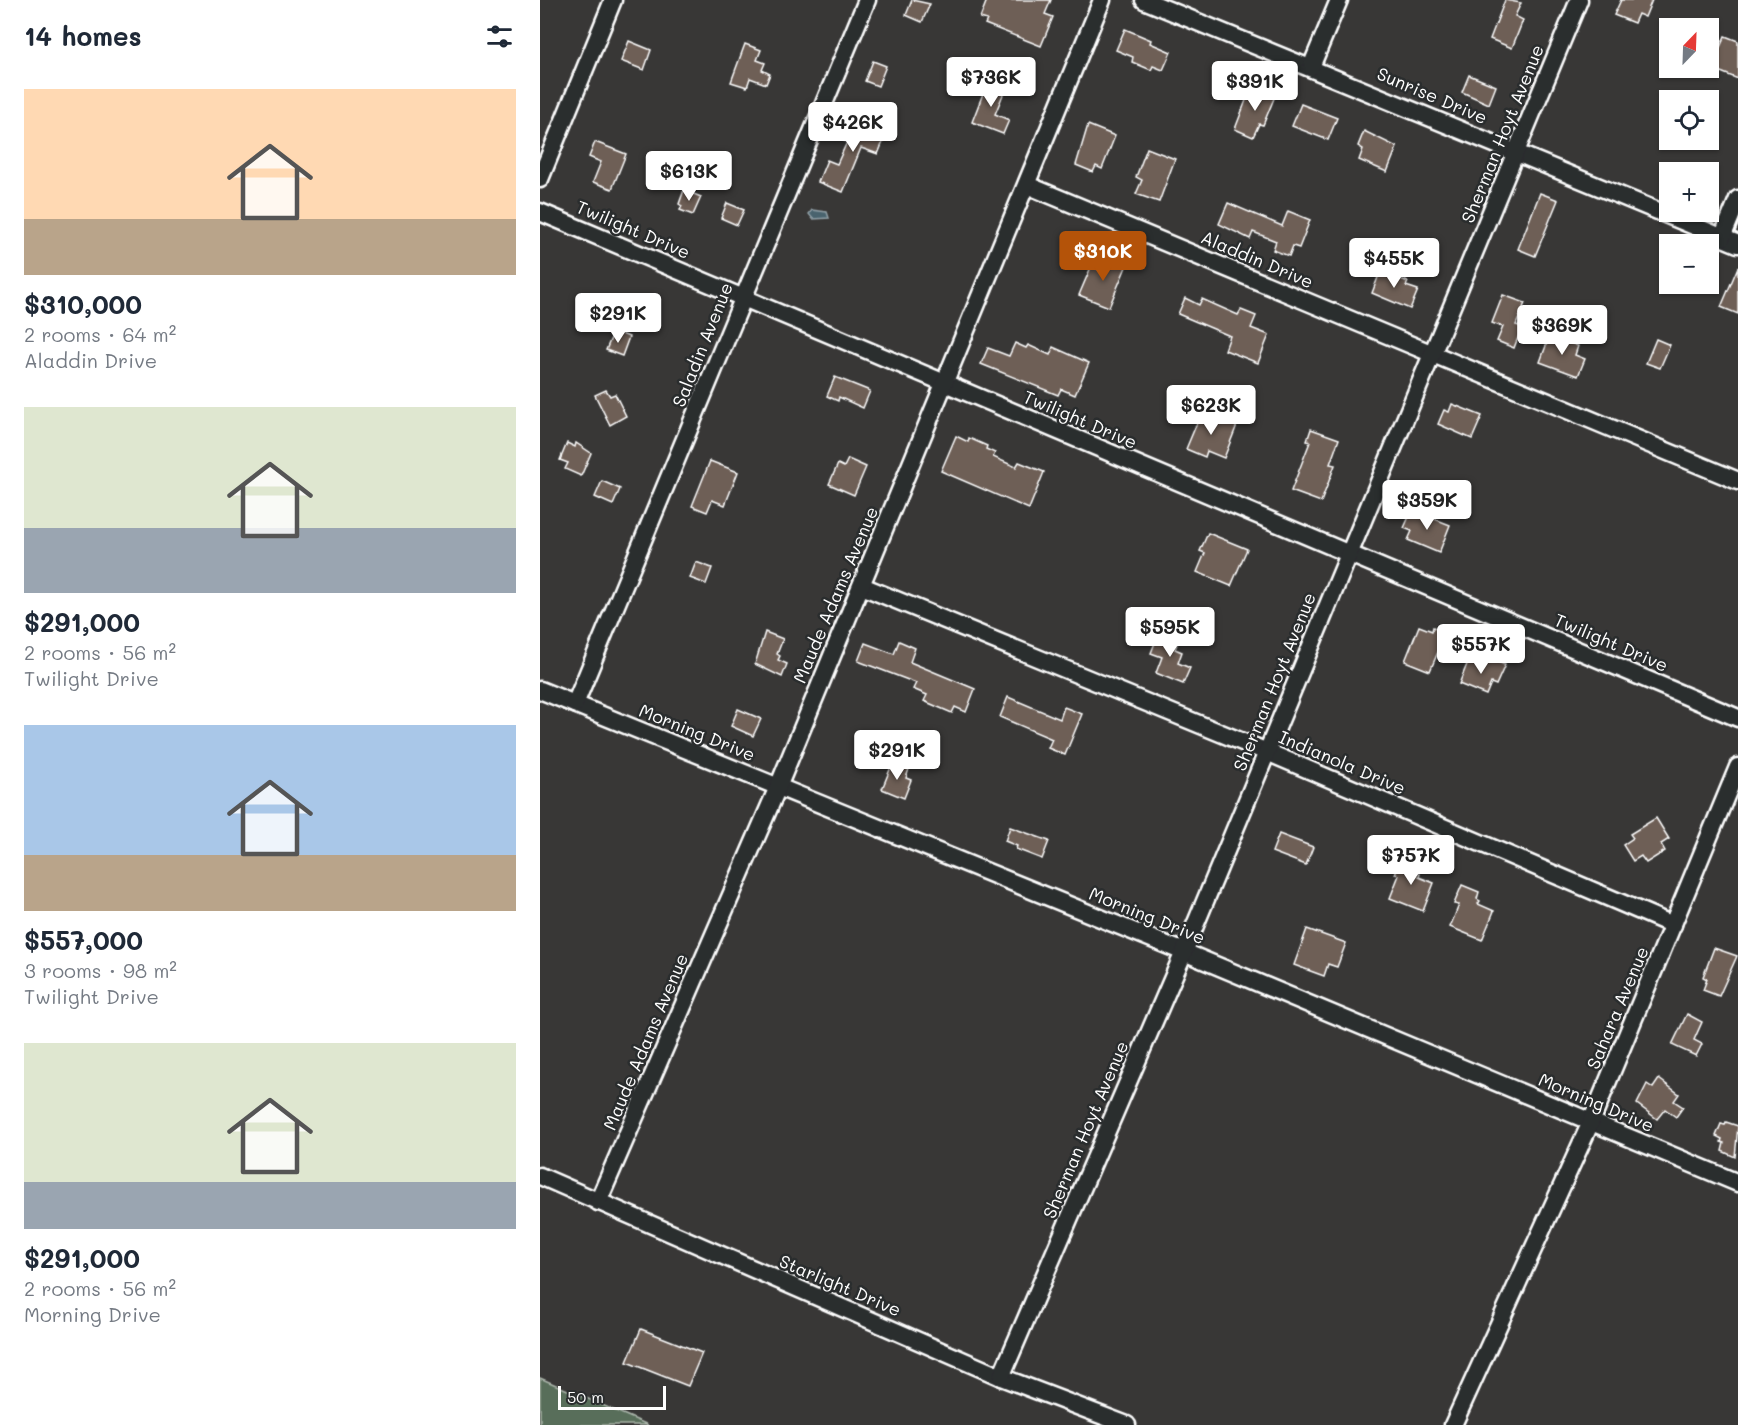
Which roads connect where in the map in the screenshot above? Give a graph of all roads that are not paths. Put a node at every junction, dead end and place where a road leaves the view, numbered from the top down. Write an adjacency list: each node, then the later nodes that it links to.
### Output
1 (613, 0): 9 (street)
2 (867, 0): 14 (street, Saladin Avenue)
3 (1102, 0): 10 (street, Maude Adams Avenue)
4 (1144, 0): 7 (street, Sunrise Drive)
5 (1339, 0): 7 (street)
6 (1579, 0): 8 (street, Sherman Hoyt Avenue)
7 (1311, 67): 8 (street, Sunrise Drive)
8 (1517, 152): 13 (street, Sunrise Drive); 15 (street, Sherman Hoyt Avenue)
9 (540, 179)
10 (1027, 185): 15 (street, Aladdin Drive); 16 (street, Maude Adams Avenue)
11 (1738, 199): 13 (street)
12 (540, 212): 14 (street, Twilight Drive)
13 (1730, 241)
14 (744, 297): 16 (street, Twilight Drive); 21 (street, Saladin Avenue)
15 (1433, 353): 17 (street, Aladdin Drive); 18 (street, Sherman Hoyt Avenue)
16 (944, 384): 18 (street, Twilight Drive); 19 (street, Maude Adams Avenue)
17 (1738, 481)
18 (1349, 554): 22 (street, Twilight Drive); 23 (street, Sherman Hoyt Avenue)
19 (862, 586): 23 (street, Indianola Drive); 25 (street, Maude Adams Avenue)
20 (540, 690): 21 (street, Morning Drive)
21 (575, 704): 25 (street, Morning Drive)
22 (1738, 718)
23 (1267, 752): 26 (street, Indianola Drive); 27 (street, Sherman Hoyt Avenue)
24 (1738, 767): 26 (street, Sahara Avenue)
25 (778, 787): 27 (street, Morning Drive); 31 (street, Maude Adams Avenue)
26 (1673, 925): 28 (street, Sahara Avenue)
27 (1184, 952): 28 (street, Morning Drive); 32 (street, Sherman Hoyt Avenue)
28 (1591, 1122): 30 (street, Morning Drive); 34 (street, Sahara Avenue)
29 (540, 1176): 31 (street, Starlight Drive)
30 (1738, 1183)
31 (598, 1202): 32 (street, Starlight Drive)
32 (1001, 1377): 33 (street, Starlight Drive)
33 (1127, 1425)
34 (1453, 1425)

